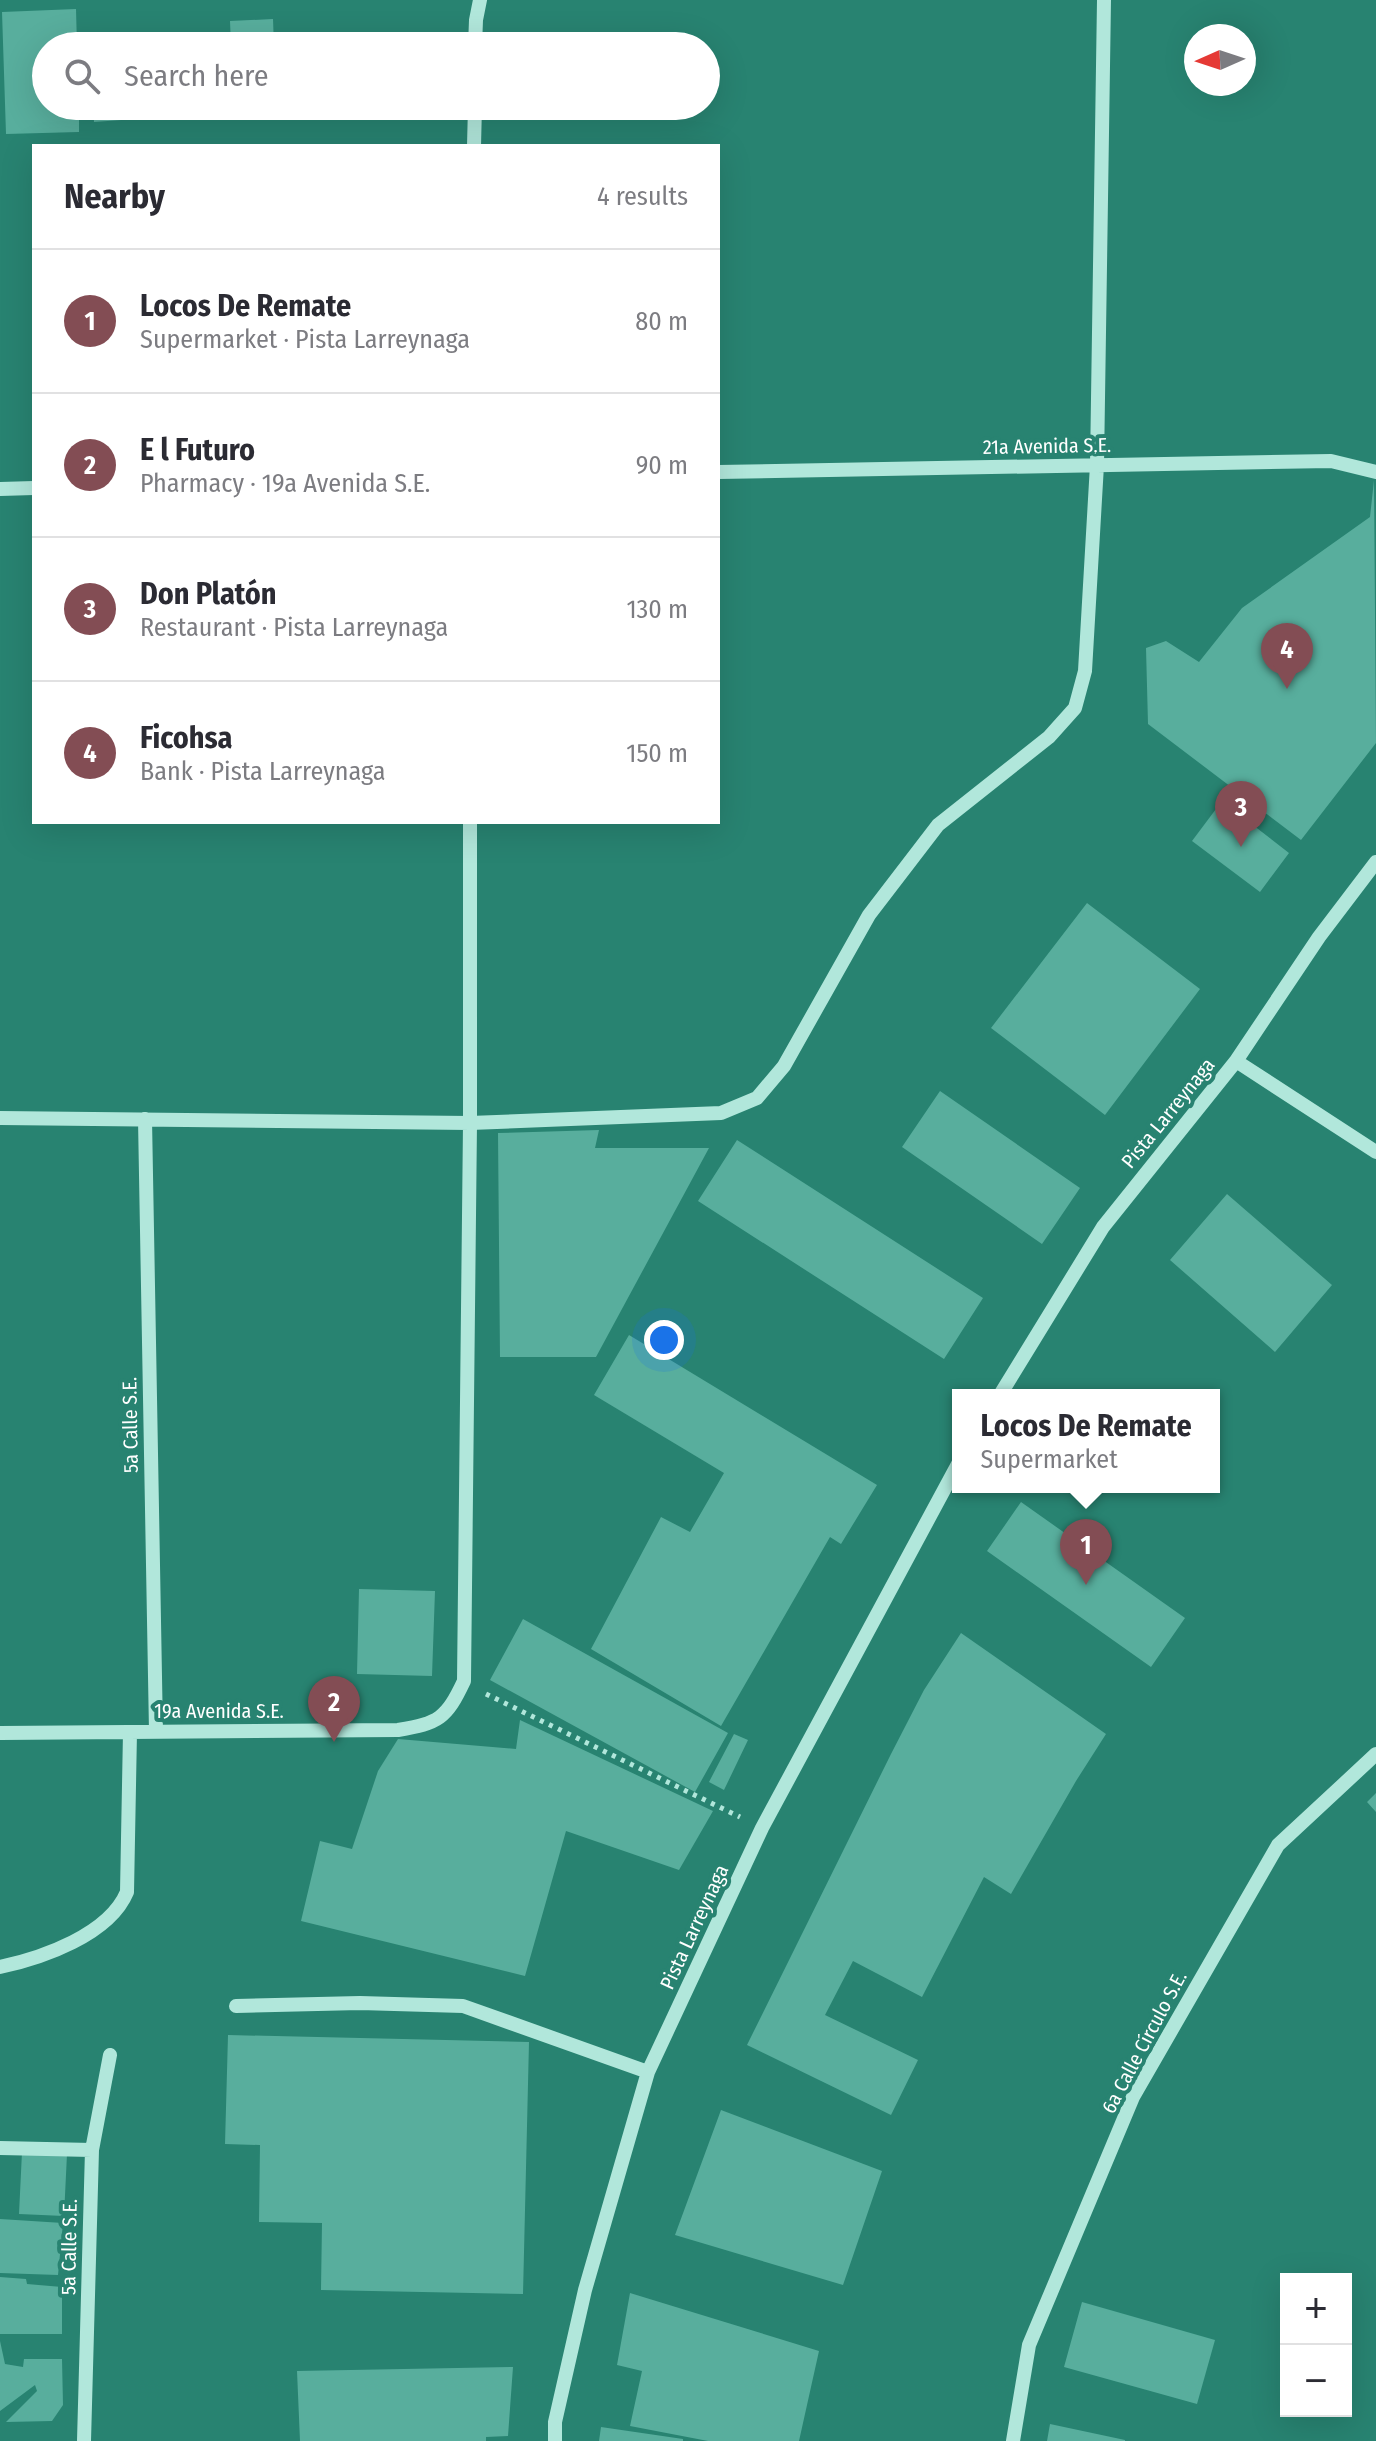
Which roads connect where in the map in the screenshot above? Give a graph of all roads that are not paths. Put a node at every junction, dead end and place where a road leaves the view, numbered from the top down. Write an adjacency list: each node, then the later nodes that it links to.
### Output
1 (480, 0): 3 (street)
2 (1104, 0): 6 (street)
3 (476, 32)
4 (475, 120): 5 (street)
5 (474, 144)
6 (1097, 465): 7 (street, 21a Avenida S.E.); 8 (street, 21a Avenida S.E.); 16 (street)
7 (720, 472)
8 (1376, 472)
9 (32, 488): 10 (street)
10 (0, 489)
11 (470, 824): 16 (street)
12 (1376, 862): 13 (street, Pista Larreynaga)
13 (1236, 1061): 17 (street); 18 (street, Pista Larreynaga)
14 (0, 1118): 15 (street)
15 (145, 1119): 16 (street); 21 (street, 5a Calle S.E.)
16 (470, 1123): 21 (street, 19a Avenida S.E.)
17 (1376, 1152)
18 (1004, 1389)
19 (952, 1475): 27 (street, Pista Larreynaga)
20 (130, 1732): 21 (street, 19a Avenida S.E.); 22 (street, 19a Avenida S.E.); 24 (street)
21 (156, 1732)
22 (0, 1733)
23 (1376, 1754): 32 (street, 6a Calle Círculo S.E.)
24 (0, 1967)
25 (236, 2006): 27 (street)
26 (110, 2055): 29 (street, 5a Calle S.E.)
27 (648, 2072): 31 (street, Pista Larreynaga)
28 (0, 2148): 29 (street)
29 (92, 2150): 30 (street, 5a Calle S.E.)
30 (84, 2441)
31 (555, 2441)
32 (1013, 2441)

